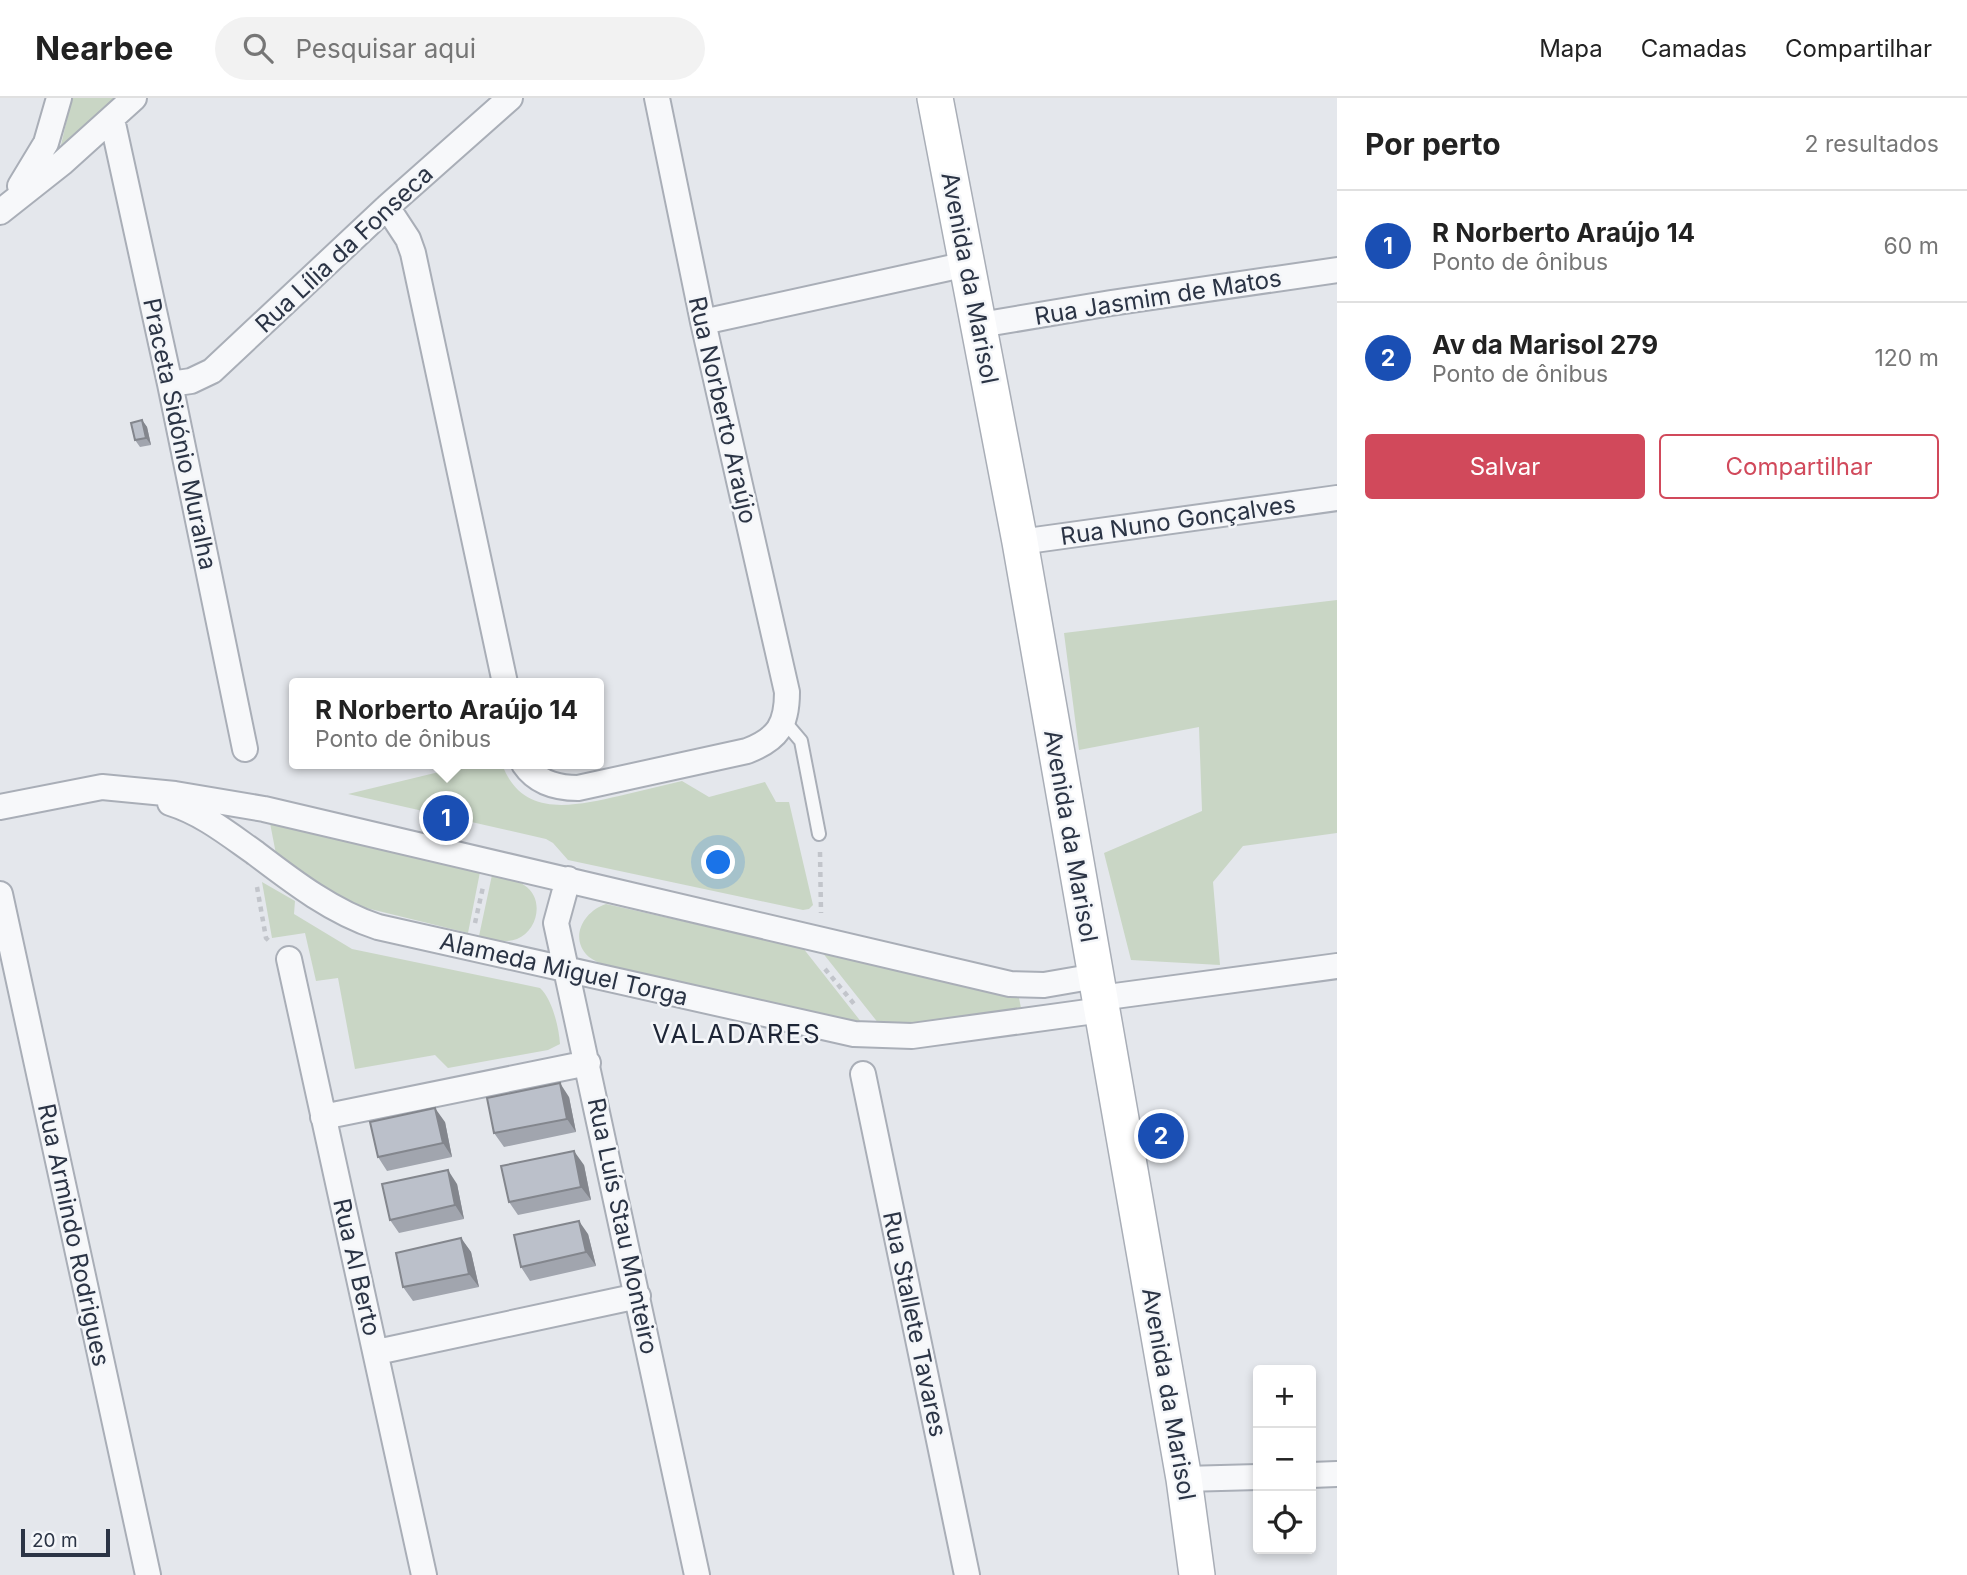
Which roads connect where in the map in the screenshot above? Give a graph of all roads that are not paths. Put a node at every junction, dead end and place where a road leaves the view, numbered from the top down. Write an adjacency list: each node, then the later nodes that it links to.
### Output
1 (59, 98): 8 (street)
2 (134, 98): 6 (street)
3 (510, 98): 7 (street, Rua Lília da Fonseca)
4 (657, 98): 11 (street, Rua Norberto Araújo)
5 (936, 98): 9 (street, Avenida da Marisol)
6 (112, 119): 8 (street); 13 (street, Praceta Sidónio Muralha)
7 (387, 208): 13 (street, Rua Lília da Fonseca); 16 (street)
8 (2, 211)
9 (967, 264): 11 (street); 12 (street, Avenida da Marisol)
10 (1337, 270): 12 (street, Rua Jasmim de Matos)
11 (703, 322): 17 (street, Rua Norberto Araújo)
12 (980, 325): 15 (street, Avenida da Marisol)
13 (170, 384): 18 (street, Praceta Sidónio Muralha)
14 (1337, 498): 15 (street, Rua Nuno Gonçalves)
15 (1020, 542): 28 (street, Avenida da Marisol)
16 (504, 678)
17 (784, 721): 19 (street); 22 (lane)
18 (246, 749)
19 (529, 769)
20 (102, 787): 21 (street, Alameda Miguel Torga); 23 (street, Alameda Miguel Torga); 27 (street, Alameda Miguel Torga)
21 (0, 807)
22 (819, 834)
23 (568, 879): 27 (street, Rua Luís Stau Monteiro); 28 (street, Alameda Miguel Torga)
24 (0, 894): 38 (street, Rua Armindo Rodrigues)
25 (289, 960): 31 (street, Rua Al Berto)
26 (1337, 965): 28 (street)
27 (567, 970): 28 (street, Alameda Miguel Torga); 29 (street, Rua Luís Stau Monteiro)
28 (1100, 995): 37 (street, Avenida da Marisol)
29 (588, 1063): 31 (street); 32 (street, Rua Luís Stau Monteiro)
30 (863, 1074): 41 (street, Rua Stallete Tavares)
31 (323, 1117): 33 (street, Rua Al Berto)
32 (638, 1296): 33 (street); 40 (street, Rua Luís Stau Monteiro)
33 (377, 1352): 39 (street, Rua Al Berto)
34 (1337, 1474): 35 (street)
35 (1316, 1475)
36 (1253, 1477): 37 (street)
37 (1184, 1479): 42 (street, Avenida da Marisol)
38 (148, 1575)
39 (424, 1575)
40 (697, 1575)
41 (967, 1575)
42 (1197, 1575)

